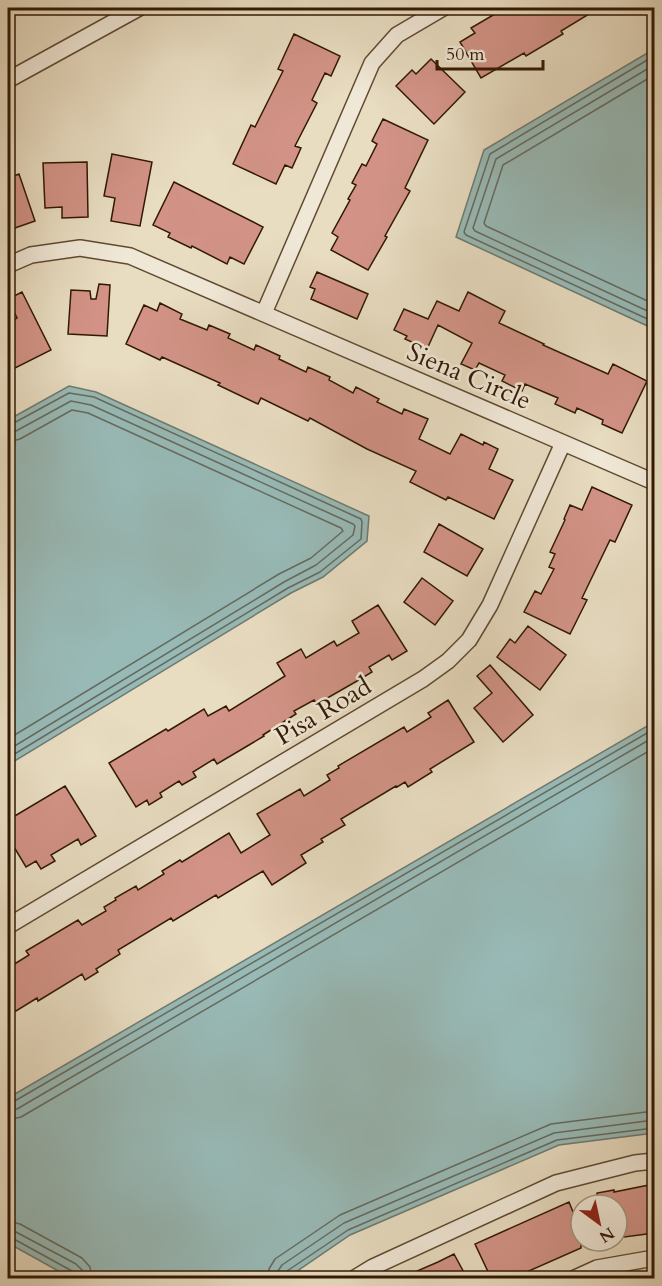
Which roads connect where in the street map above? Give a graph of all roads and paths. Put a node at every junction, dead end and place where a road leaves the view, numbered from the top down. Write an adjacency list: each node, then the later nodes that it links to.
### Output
1 (139, 8): 3 (street)
2 (443, 8): 5 (street)
3 (8, 80)
4 (8, 265): 5 (street, Siena Circle)
5 (264, 313): 6 (street, Siena Circle)
6 (563, 443): 7 (street, Siena Circle); 8 (street, Pisa Road)
7 (654, 482)
8 (8, 926)
9 (654, 1161): 11 (street)
10 (654, 1258): 12 (street)
11 (355, 1278)
12 (574, 1278)

